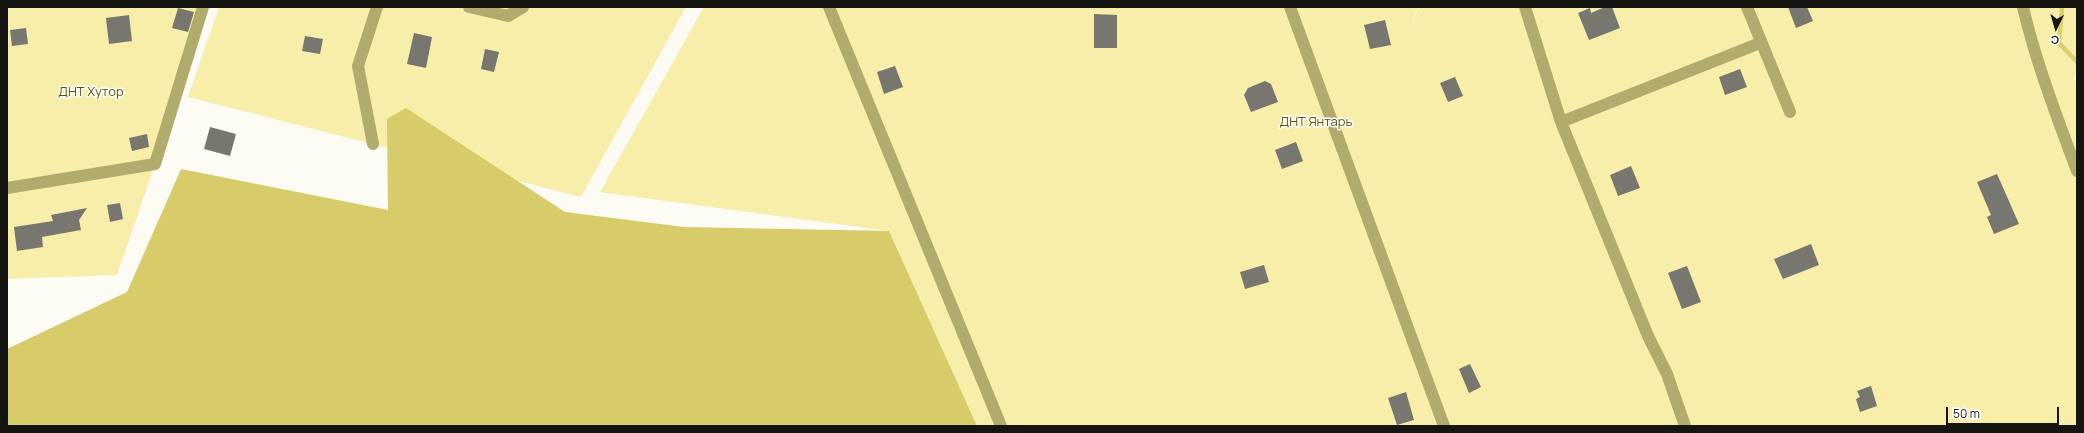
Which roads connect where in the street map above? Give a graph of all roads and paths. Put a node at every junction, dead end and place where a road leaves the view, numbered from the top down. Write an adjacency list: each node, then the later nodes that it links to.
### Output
1 (203, 7): 15 (street)
2 (377, 7): 13 (street)
3 (469, 7): 4 (street)
4 (523, 7)
5 (829, 7): 16 (street)
6 (1290, 7): 17 (street)
7 (1525, 7): 12 (street)
8 (1747, 7): 10 (street)
9 (2023, 7): 14 (street)
10 (1760, 43): 11 (street); 12 (street)
11 (1790, 112)
12 (1561, 122): 18 (street)
13 (373, 144)
14 (2077, 171)
15 (7, 188)
16 (1001, 426)
17 (1444, 426)
18 (1685, 426)

